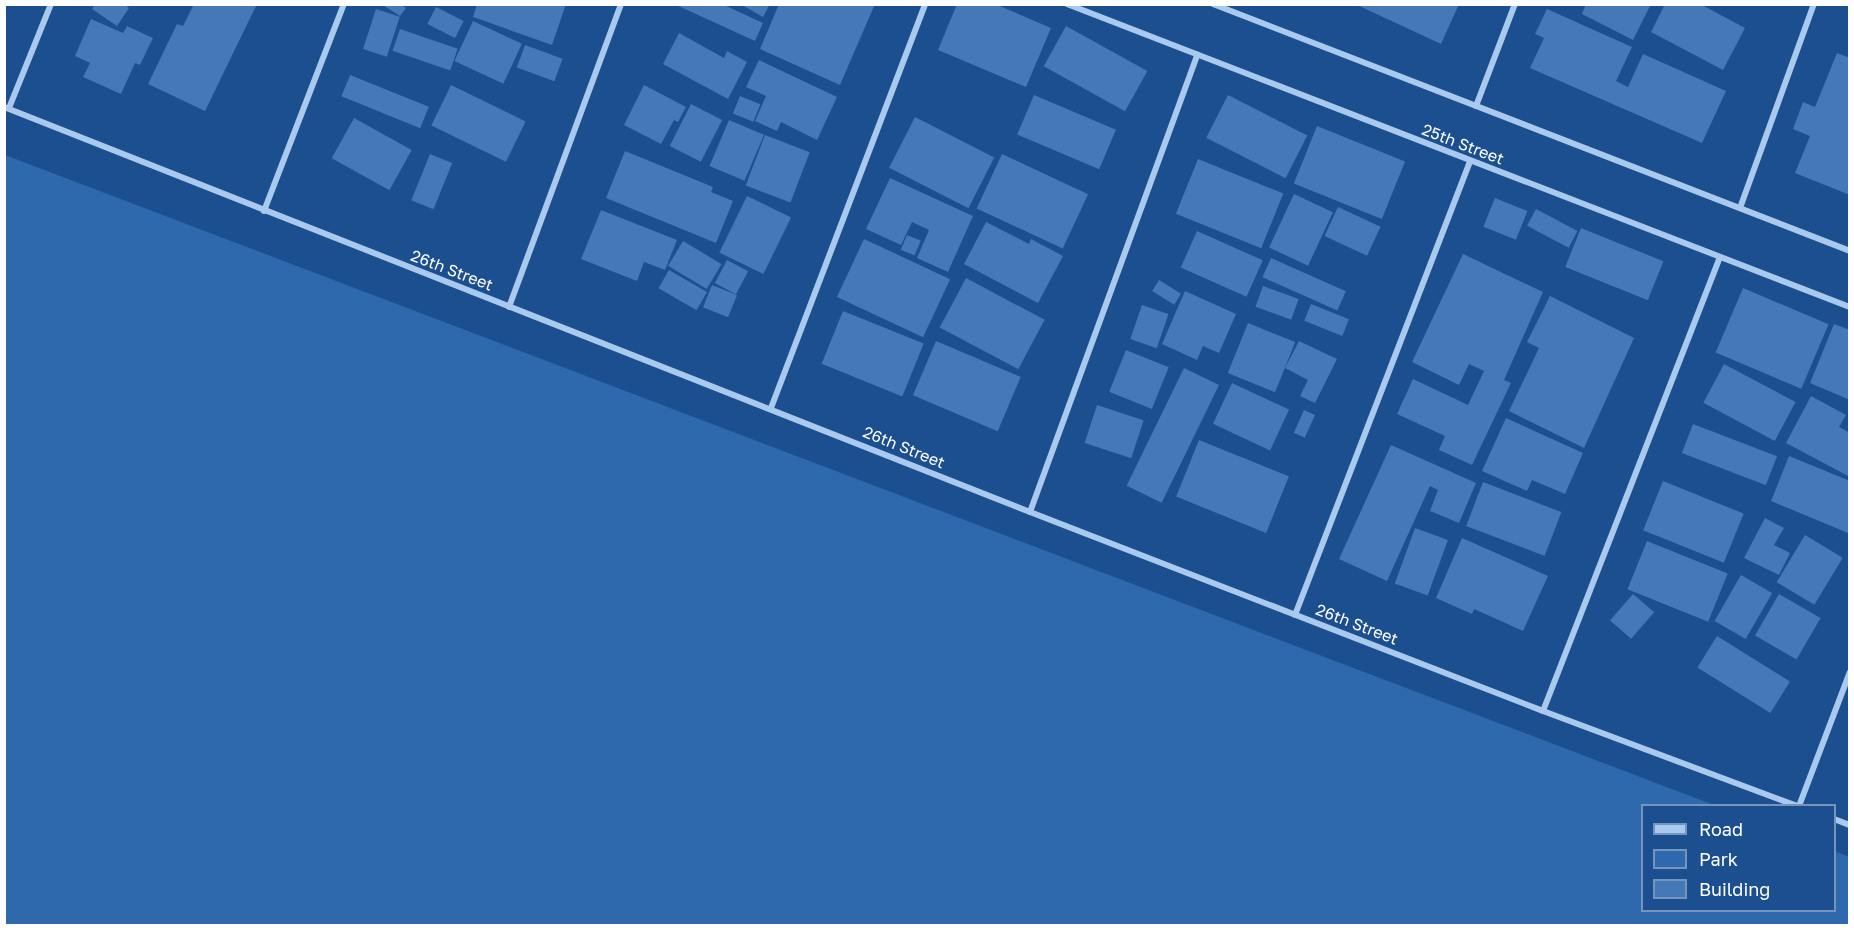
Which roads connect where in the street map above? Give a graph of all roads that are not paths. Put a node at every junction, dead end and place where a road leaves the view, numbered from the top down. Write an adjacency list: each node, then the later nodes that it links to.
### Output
1 (51, 4): 11 (street)
2 (344, 4): 14 (street)
3 (621, 4): 17 (street)
4 (925, 4): 19 (street)
5 (1067, 4): 9 (street, 25th Street)
6 (1515, 4): 10 (street)
7 (1814, 4): 13 (street)
8 (1216, 5): 10 (street)
9 (1197, 55): 12 (street, 25th Street); 20 (street)
10 (1476, 106): 13 (street)
11 (7, 107): 14 (street, 26th Street)
12 (1470, 161): 16 (street, 25th Street); 21 (street)
13 (1740, 208): 15 (street)
14 (264, 211): 17 (street, 26th Street)
15 (1850, 251)
16 (1720, 258): 18 (street, 25th Street); 23 (street)
17 (509, 307): 19 (street, 26th Street)
18 (1850, 307)
19 (771, 408): 20 (street, 26th Street)
20 (1030, 512): 21 (street, 26th Street)
21 (1295, 615): 23 (street, 26th Street)
22 (1850, 672): 25 (street)
23 (1543, 711): 24 (street, 26th Street)
24 (1793, 804)
25 (1799, 804)

